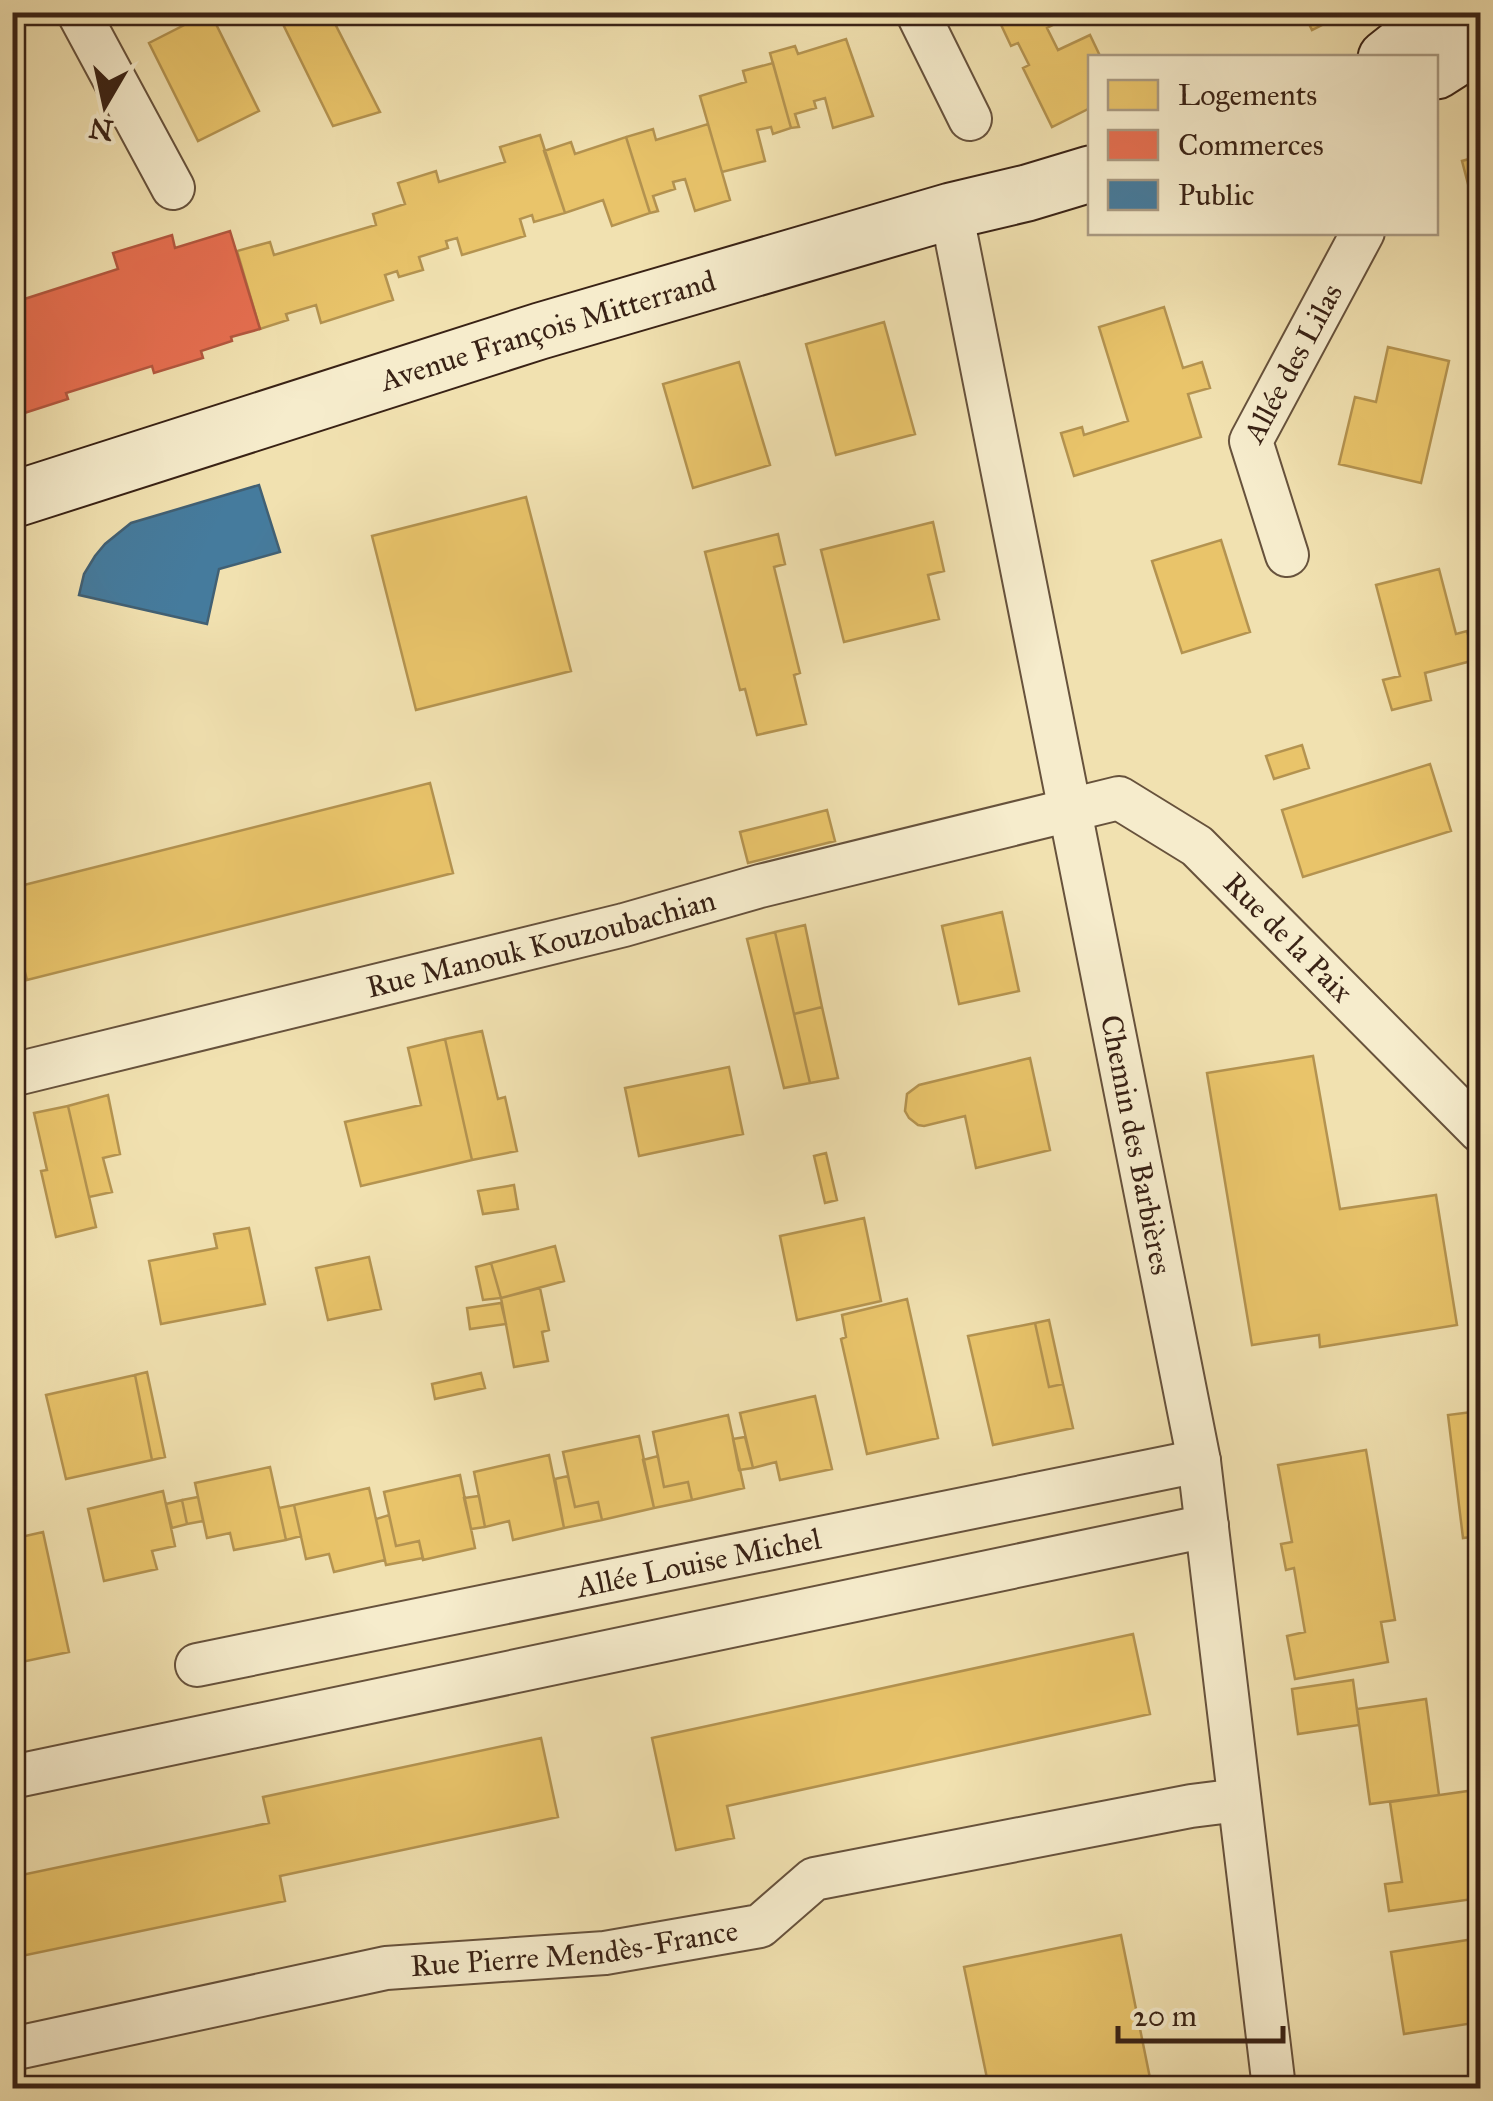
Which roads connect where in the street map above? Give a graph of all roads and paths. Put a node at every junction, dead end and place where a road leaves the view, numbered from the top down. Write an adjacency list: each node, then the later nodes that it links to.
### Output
1 (78, 12): 9 (street)
2 (917, 12): 7 (street)
3 (1444, 12): 5 (street)
4 (1480, 43): 6 (street)
5 (1390, 55)
6 (1438, 70)
7 (970, 118)
8 (1088, 175): 10 (street, Avenue François Mitterrand)
9 (172, 188)
10 (951, 211): 12 (street, Avenue François Mitterrand); 14 (street, Chemin des Barbières)
11 (1361, 235): 13 (street, Allée des Lilas)
12 (12, 500)
13 (1287, 555)
14 (1070, 810): 15 (street, Rue Manouk Kouzoubachian); 16 (street, Rue de la Paix); 17 (street, Chemin des Barbières)
15 (12, 1076)
16 (1480, 1131)
17 (1199, 1461): 18 (street, Chemin des Barbières); 19 (street, Allée Louise Michel)
18 (1207, 1526): 20 (street); 21 (street, Chemin des Barbières)
19 (197, 1665)
20 (12, 1777)
21 (1240, 1800): 22 (street, Rue Pierre Mendès-France); 23 (street, Chemin des Barbières)
22 (12, 2050)
23 (1274, 2088)

